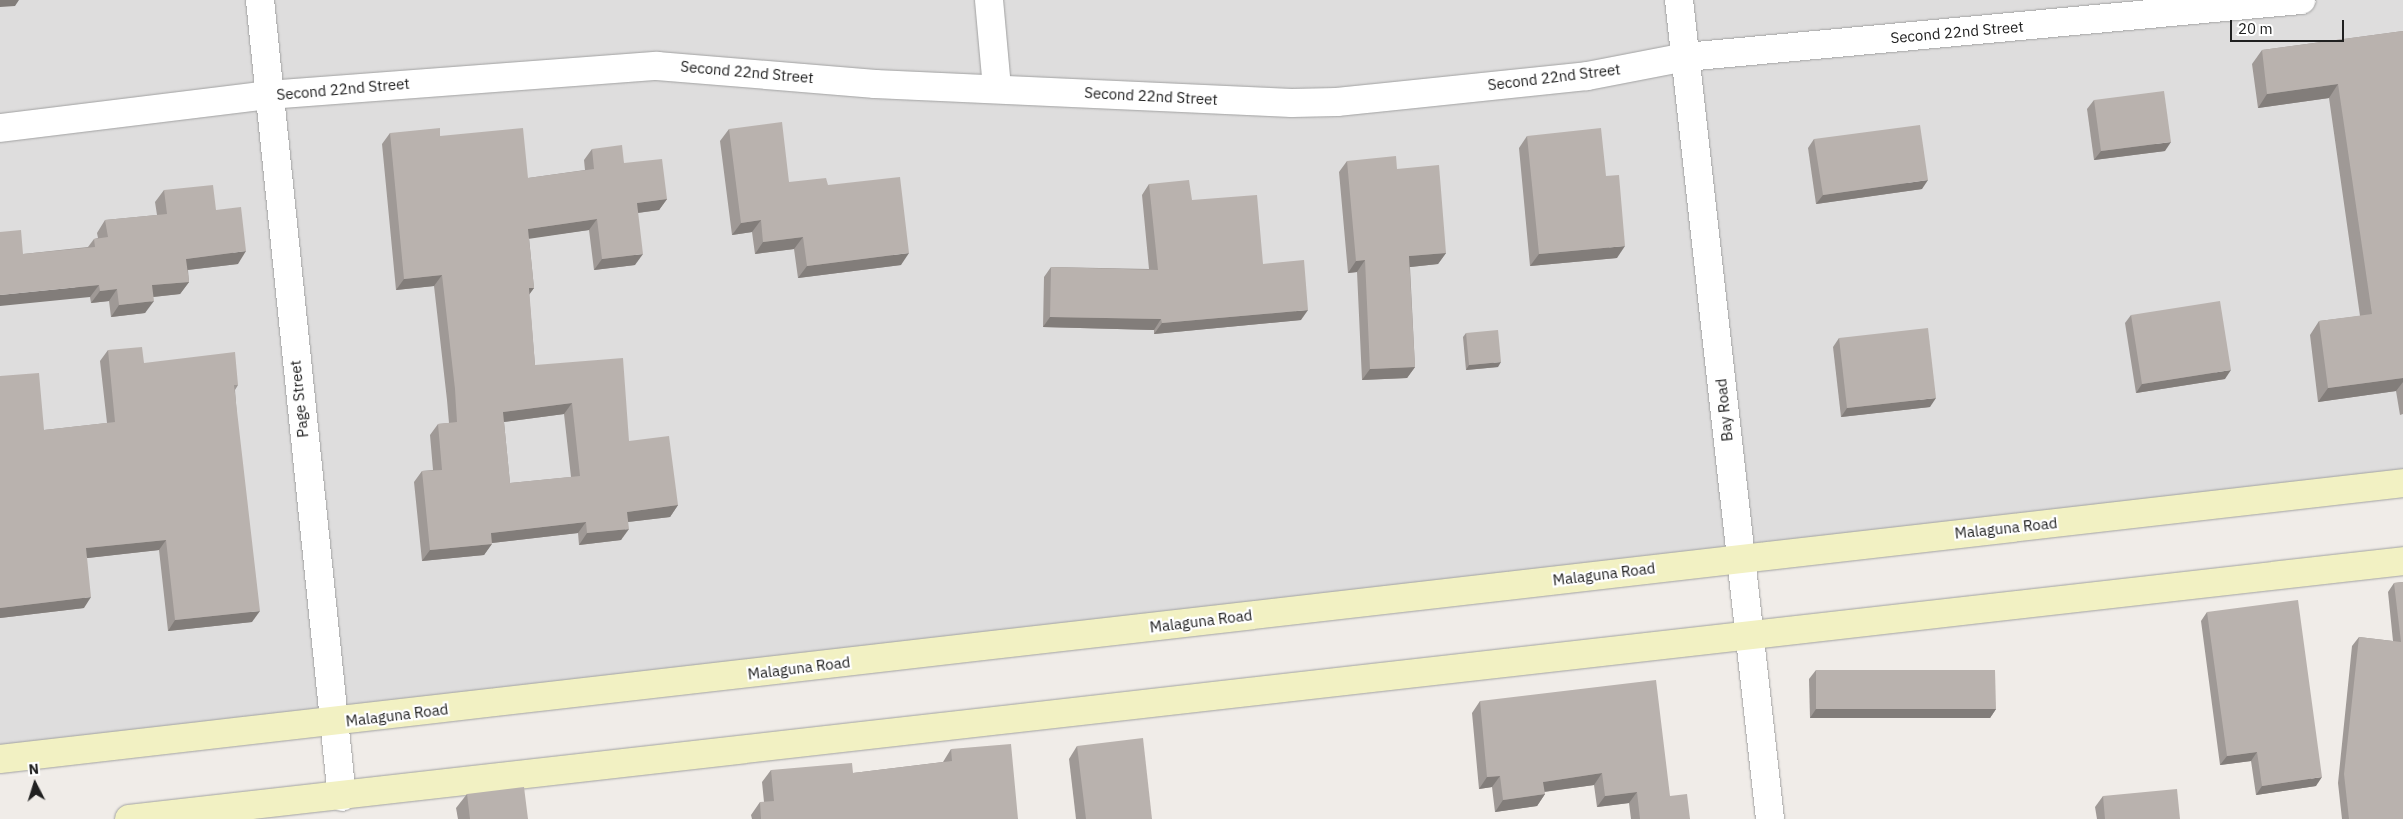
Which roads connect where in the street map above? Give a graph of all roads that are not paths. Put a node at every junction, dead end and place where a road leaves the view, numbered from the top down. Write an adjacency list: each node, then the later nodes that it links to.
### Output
1 (260, 0): 7 (street, Page Street)
2 (989, 0): 6 (street)
3 (1679, 0): 5 (street, Bay Road)
4 (2301, 0): 5 (street, Second 22nd Street)
5 (1686, 57): 6 (street, Second 22nd Street); 10 (street, Bay Road)
6 (997, 88): 7 (street, Second 22nd Street)
7 (268, 95): 8 (street, Second 22nd Street); 13 (street, Page Street)
8 (0, 128)
9 (2403, 484): 10 (street, Malaguna Road)
10 (1740, 558): 12 (street, Bay Road); 13 (street, Malaguna Road)
11 (2403, 561): 12 (street)
12 (1750, 636): 15 (street); 17 (street, Bay Road)
13 (333, 723): 14 (street, Malaguna Road); 15 (street, Page Street)
14 (0, 759)
15 (342, 797): 16 (street)
16 (129, 819)
17 (1770, 819)

